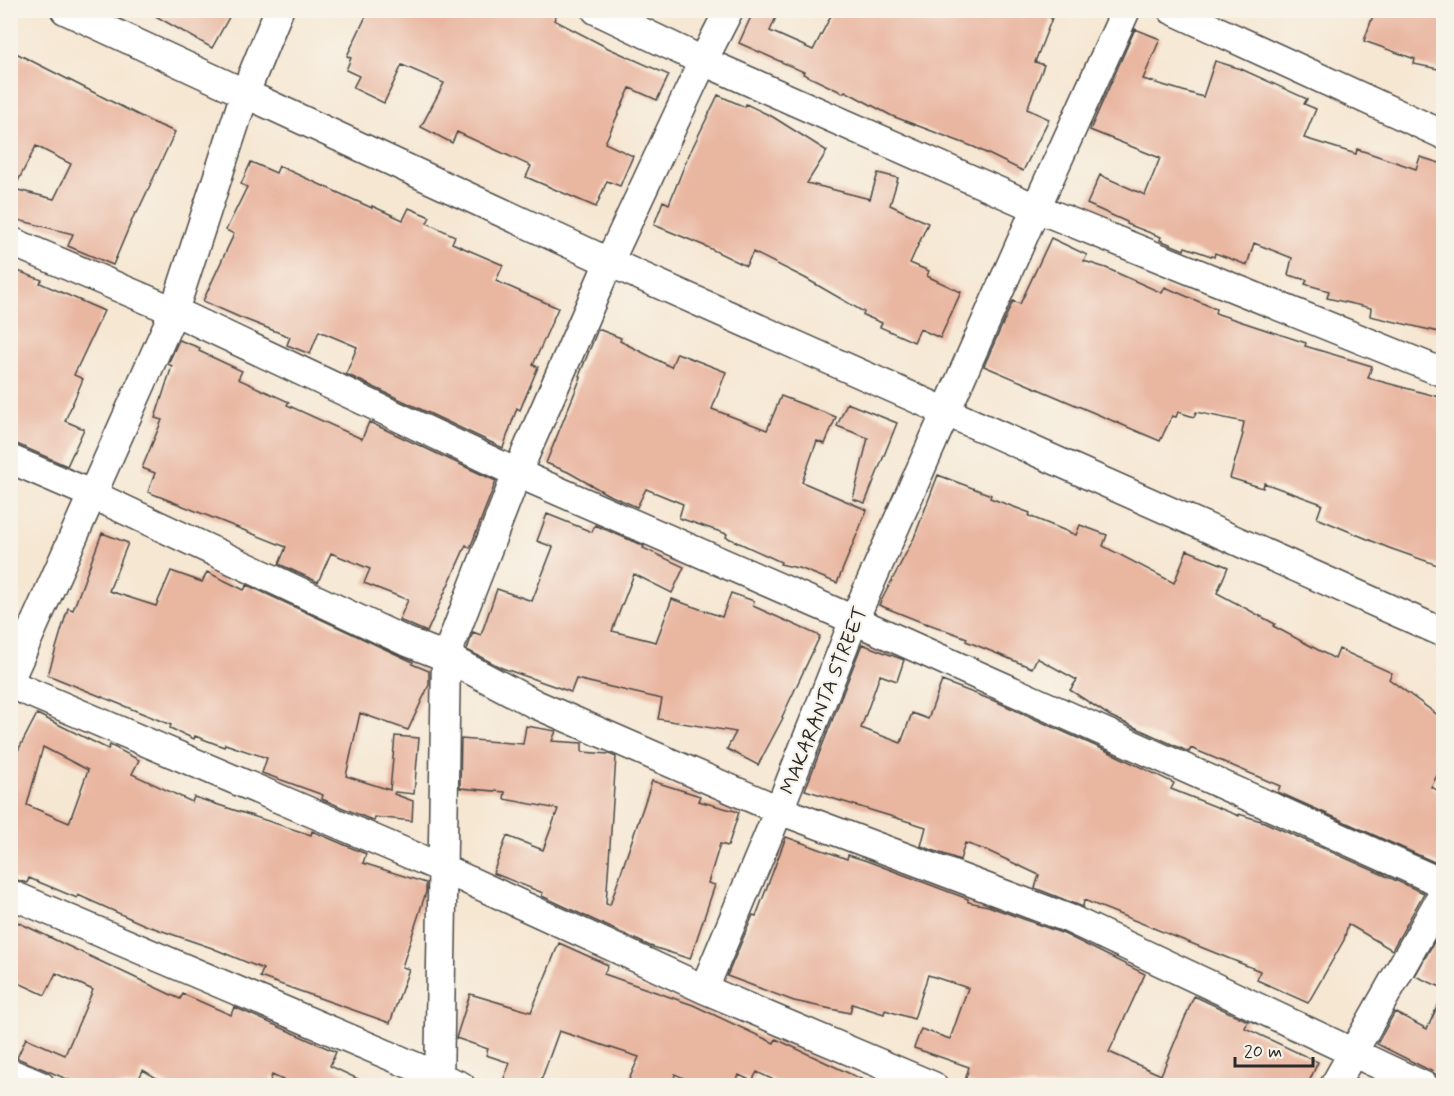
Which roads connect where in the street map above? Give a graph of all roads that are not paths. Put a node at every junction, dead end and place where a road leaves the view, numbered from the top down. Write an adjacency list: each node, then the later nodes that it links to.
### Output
1 (65, 10): 8 (street)
2 (279, 10): 8 (street)
3 (596, 10): 7 (street)
4 (729, 10): 7 (street)
5 (1126, 10): 10 (street, MAKARANTA STREET)
6 (1172, 10): 9 (street)
7 (703, 61): 10 (street); 12 (street)
8 (245, 93): 12 (street); 13 (street)
9 (1443, 135)
10 (1036, 208): 14 (street); 15 (street, MAKARANTA STREET)
11 (10, 241): 13 (street)
12 (609, 262): 15 (street); 17 (street)
13 (174, 311): 17 (street); 18 (street)
14 (1443, 373)
15 (946, 413): 19 (street, MAKARANTA STREET); 20 (street)
16 (10, 459): 18 (street)
17 (518, 473): 19 (street); 21 (street)
18 (91, 494): 21 (street); 22 (street)
19 (854, 620): 23 (street, MAKARANTA STREET); 25 (street)
20 (1443, 633)
21 (446, 657): 23 (street); 24 (street)
22 (10, 682): 24 (street)
23 (779, 810): 28 (street, MAKARANTA STREET); 29 (street)
24 (444, 869): 28 (street); 31 (street)
25 (1443, 884)
26 (1443, 892): 29 (street)
27 (10, 894): 31 (street)
28 (704, 989): 33 (street)
29 (1352, 1051): 34 (street); 35 (street)
30 (10, 1073): 32 (street)
31 (447, 1082)
32 (41, 1086)
33 (933, 1086)
34 (1334, 1086)
35 (1424, 1086)

